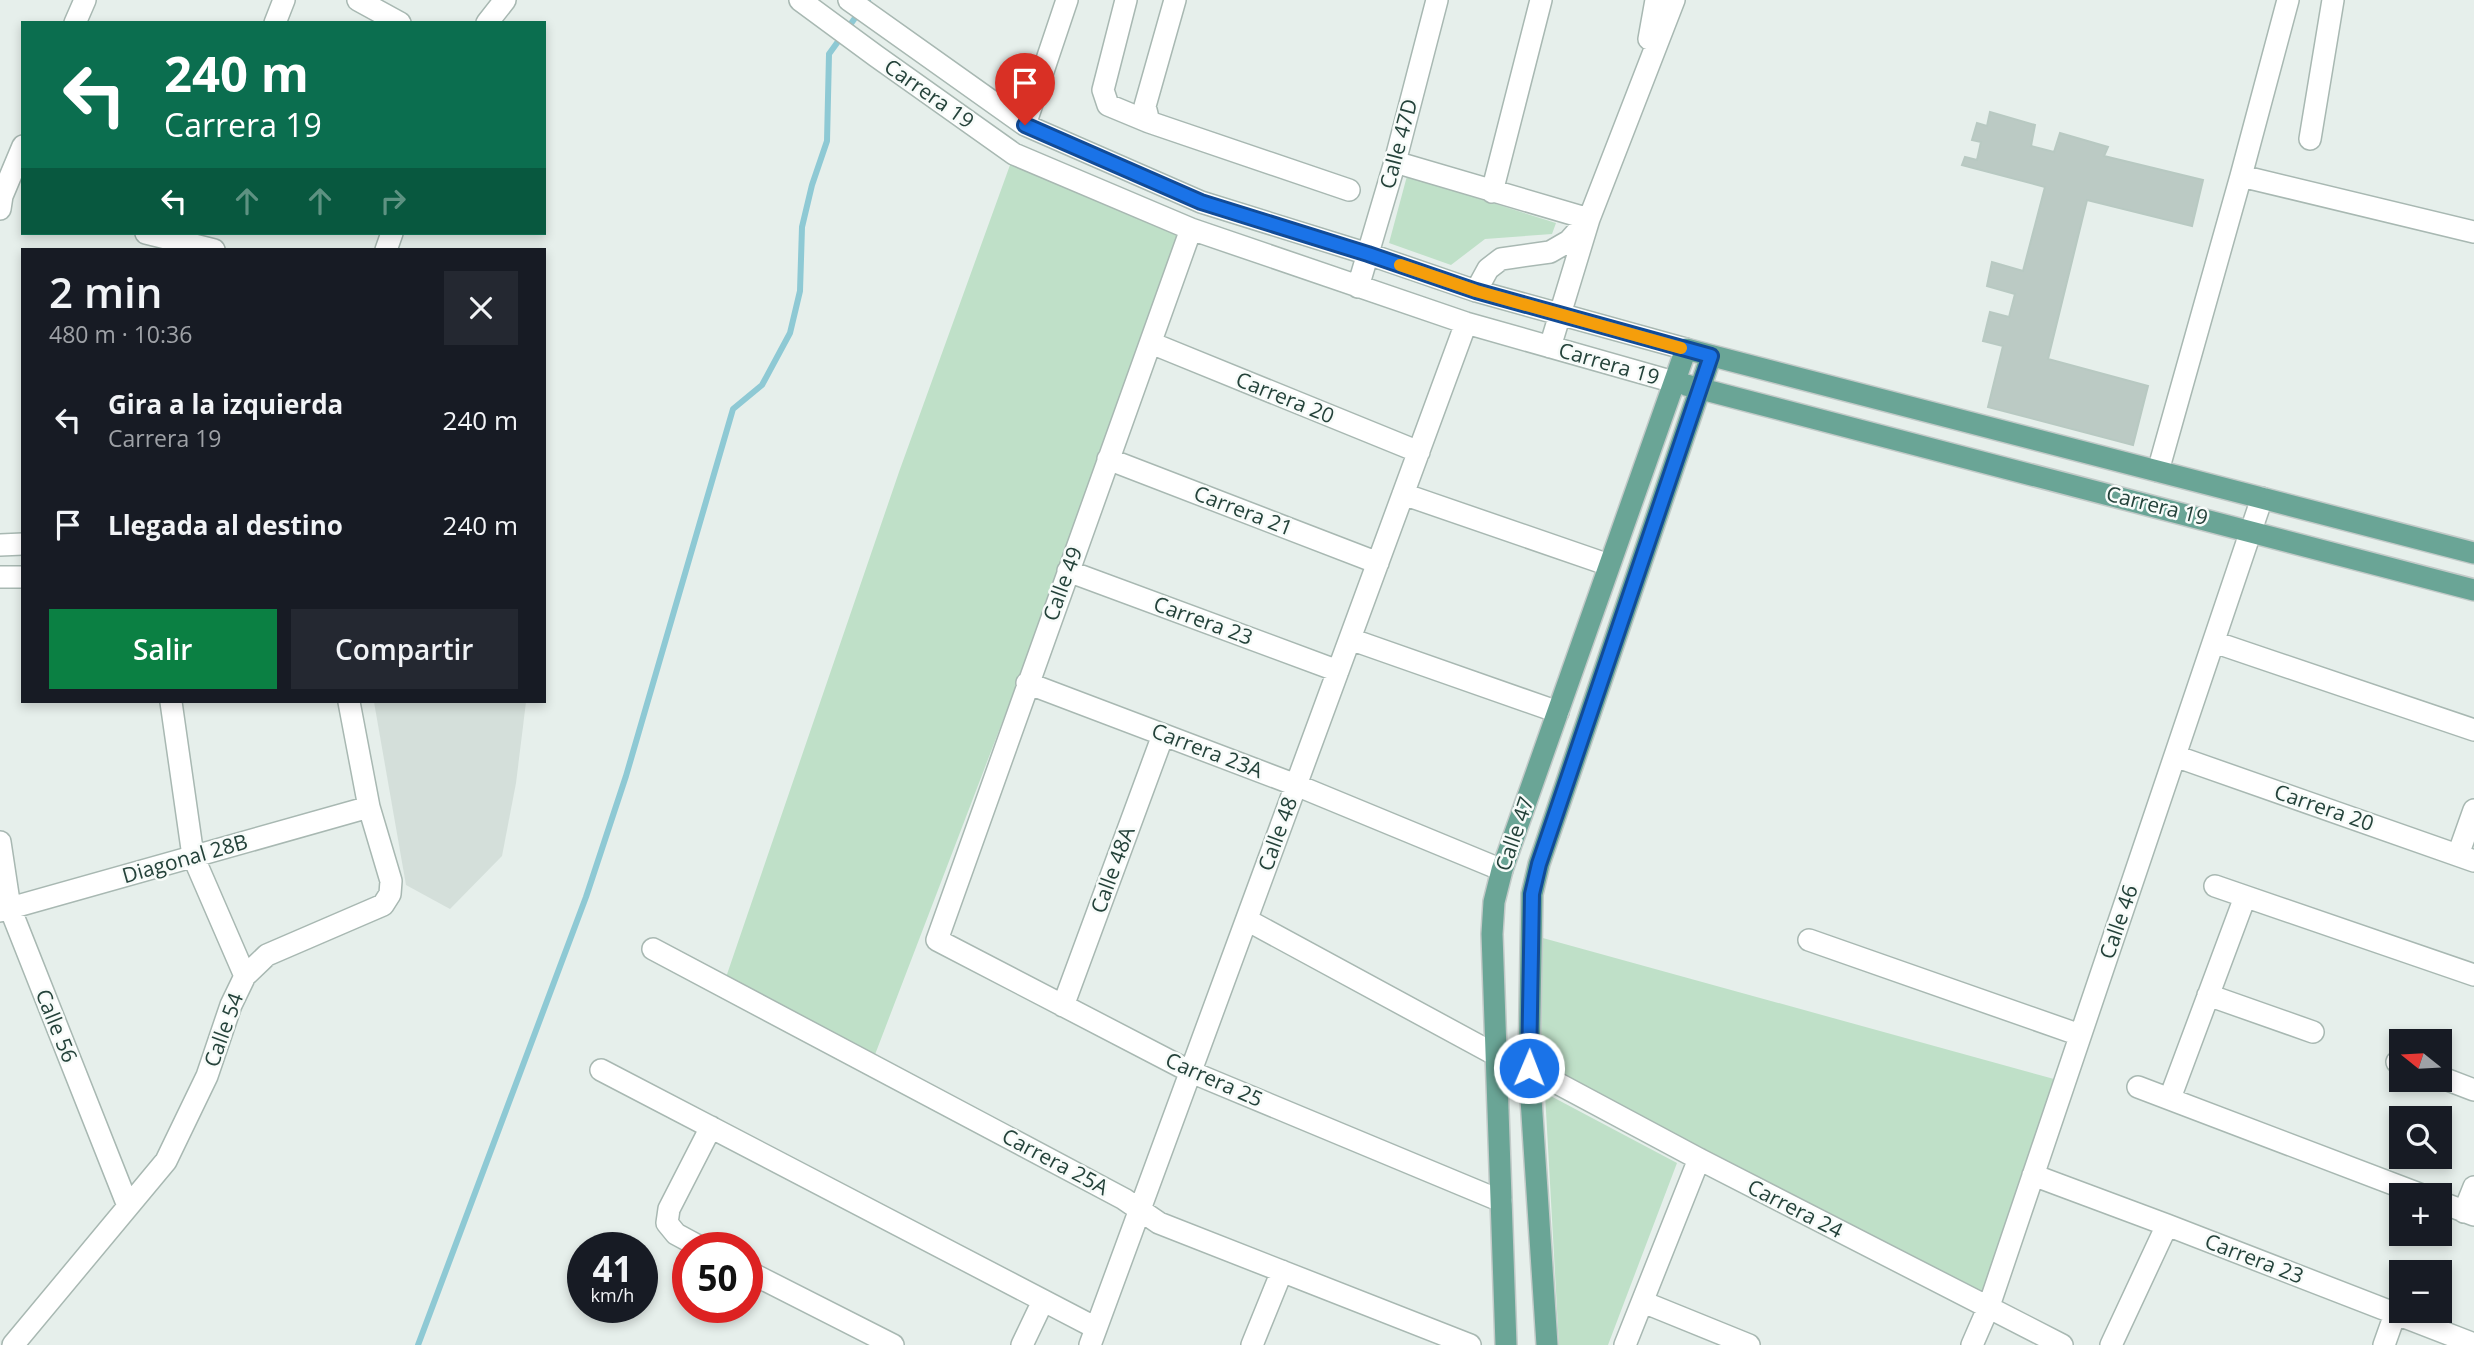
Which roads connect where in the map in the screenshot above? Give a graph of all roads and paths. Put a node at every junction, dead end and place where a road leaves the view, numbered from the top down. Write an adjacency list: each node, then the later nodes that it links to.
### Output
1 (85, 0): 16 (street)
2 (284, 0): 17 (street)
3 (358, 0): 18 (street)
4 (505, 0): 19 (street)
5 (849, 0): 22 (street, Carrera 19)
6 (1067, 0): 22 (street)
7 (1126, 0): 21 (street)
8 (1175, 0): 21 (street)
9 (1437, 0): 25 (street, Calle 47D)
10 (1541, 0): 28 (street)
11 (1656, 0): 20 (street)
12 (1674, 0): 20 (street)
13 (2288, 0): 26 (street)
14 (2333, 0): 23 (street)
15 (804, 3): 32 (street, Carrera 19)
16 (76, 21)
17 (276, 21)
18 (396, 21)
19 (489, 21)
20 (1639, 88): 31 (street)
21 (1149, 122): 27 (street)
22 (1025, 125): 37 (street, Carrera 19)
23 (2310, 139)
24 (21, 151): 29 (street)
25 (1395, 162): 28 (street); 37 (street, Calle 47D)
26 (2241, 176): 33 (street); 50 (street)
27 (1349, 190)
28 (1492, 192): 31 (street)
29 (1, 200): 30 (street)
30 (21, 201)
31 (1589, 219): 39 (street); 40 (street)
32 (1191, 229): 38 (street, Carrera 19); 42 (street, Calle 49)
33 (2474, 232)
34 (155, 235): 35 (street)
35 (186, 242): 36 (street)
36 (207, 248)
37 (1368, 254): 38 (street, Calle 47D); 39 (street, Carrera 19)
38 (1358, 286): 41 (street, Carrera 19)
39 (1476, 291): 40 (street, Carrera 19)
40 (1560, 314): 43 (street); 44 (street, Carrera 19)
41 (1466, 323): 43 (street, Carrera 19); 48 (street, Calle 48)
42 (1151, 343): 48 (street, Carrera 20); 49 (street, Calle 49)
43 (1550, 347): 46 (street, Carrera 19)
44 (1686, 349): 45 (main road, Carrera 19); 46 (main road, Calle 47)
45 (1711, 356): 47 (main road, Calle 47); 50 (main road, Carrera 19)
46 (1674, 382): 47 (main road, Carrera 19); 58 (main road, Calle 47)
47 (1700, 388): 53 (main road, Carrera 19); 68 (main road, Calle 47)
48 (1419, 452): 51 (street, Calle 48)
49 (1108, 459): 57 (street, Carrera 21); 59 (street, Calle 49)
50 (2158, 471): 52 (main road, Carrera 19)
51 (1403, 494): 57 (street, Calle 48); 58 (street)
52 (2262, 498): 53 (street, Calle 46); 56 (main road, Carrera 19)
53 (2251, 530): 62 (main road, Carrera 19); 64 (street, Calle 46)
54 (21, 544): 55 (street)
55 (0, 545)
56 (2474, 553)
57 (1378, 563): 63 (street, Calle 48)
58 (1609, 565): 67 (main road, Calle 47)
59 (1068, 571): 65 (street, Carrera 23); 66 (street, Calle 49)
60 (0, 577): 61 (street)
61 (21, 577)
62 (2474, 590)
63 (1350, 639): 65 (street, Calle 48); 71 (street)
64 (2214, 642): 72 (street); 74 (street, Calle 46)
65 (1338, 671): 75 (street, Calle 48)
66 (1027, 683): 73 (street, Carrera 23A); 86 (street, Calle 49)
67 (1566, 688): 68 (main road); 71 (main road, Calle 47)
68 (1595, 697): 96 (main road, Calle 47)
69 (171, 703): 79 (street)
70 (349, 703): 76 (street, Calle 54)
71 (1558, 712): 81 (main road, Calle 47)
72 (2474, 730)
73 (1163, 735): 75 (street, Carrera 23A); 92 (street, Calle 48A)
74 (2175, 756): 80 (street, Carrera 20); 94 (street, Calle 46)
75 (1296, 785): 81 (street, Carrera 23A); 85 (street, Calle 48)
76 (369, 807): 79 (street, Diagonal 28B); 90 (street, Calle 54)
77 (2474, 810): 80 (street)
78 (0, 842): 84 (street, Calle 56)
79 (193, 856): 84 (street, Diagonal 28B); 90 (street)
80 (2466, 858)
81 (1502, 870): 95 (main road, Calle 47)
82 (2215, 886): 83 (street)
83 (2245, 897): 89 (street); 91 (street)
84 (5, 909): 109 (street, Calle 56)
85 (1247, 920): 95 (street); 98 (street, Calle 48)
86 (937, 940): 92 (street, Carrera 25)
87 (1808, 940): 94 (street)
88 (653, 949): 111 (street, Carrera 25A)
89 (2474, 975)
90 (245, 976): 109 (street, Calle 54)
91 (2208, 995): 93 (street); 102 (street)
92 (1063, 1006): 98 (street, Carrera 25)
93 (2314, 1032)
94 (2080, 1035): 105 (street, Calle 46)
95 (1496, 1055): 108 (main road, Calle 47)
96 (1529, 1068): 104 (street, Carrera 24); 131 (main road, Calle 47)
97 (601, 1070): 103 (street)
98 (1191, 1072): 108 (street, Carrera 25); 111 (street, Calle 48)
99 (2452, 1082): 101 (street)
100 (2138, 1087): 102 (street)
101 (2474, 1090)
102 (2169, 1098): 106 (street)
103 (711, 1127): 114 (street); 117 (street)
104 (1699, 1159): 118 (street); 119 (street, Carrera 24)
105 (2033, 1175): 113 (street, Carrera 23); 119 (street, Calle 46)
106 (2391, 1183)
107 (2474, 1187): 112 (street)
108 (1501, 1201): 130 (main road, Calle 47)
109 (128, 1206): 125 (street, Calle 54)
110 (2452, 1207): 112 (street)
111 (1139, 1211): 115 (street, Carrera 25A); 124 (street, Calle 48)
112 (2469, 1214)
113 (2167, 1225): 120 (street, Carrera 23); 136 (street)
114 (674, 1232)
115 (1282, 1271): 123 (street, Carrera 25A); 128 (street)
116 (763, 1279): 126 (street)
117 (1043, 1300): 124 (street); 127 (street)
118 (1643, 1302): 132 (street); 133 (street)
119 (1989, 1306): 134 (street, Calle 46); 135 (street, Carrera 24)
120 (2389, 1312)
121 (2392, 1323): 137 (street)
122 (2418, 1323): 138 (street, Carrera 23)
123 (1417, 1335): 129 (street, Carrera 25A)
124 (1093, 1337)
125 (13, 1345)
126 (893, 1345)
127 (1021, 1345)
128 (1252, 1345)
129 (1470, 1345)
130 (1506, 1345)
131 (1547, 1345)
132 (1625, 1345)
133 (1749, 1345)
134 (1972, 1345)
135 (2062, 1345)
136 (2110, 1345)
137 (2384, 1345)
138 (2474, 1345)

